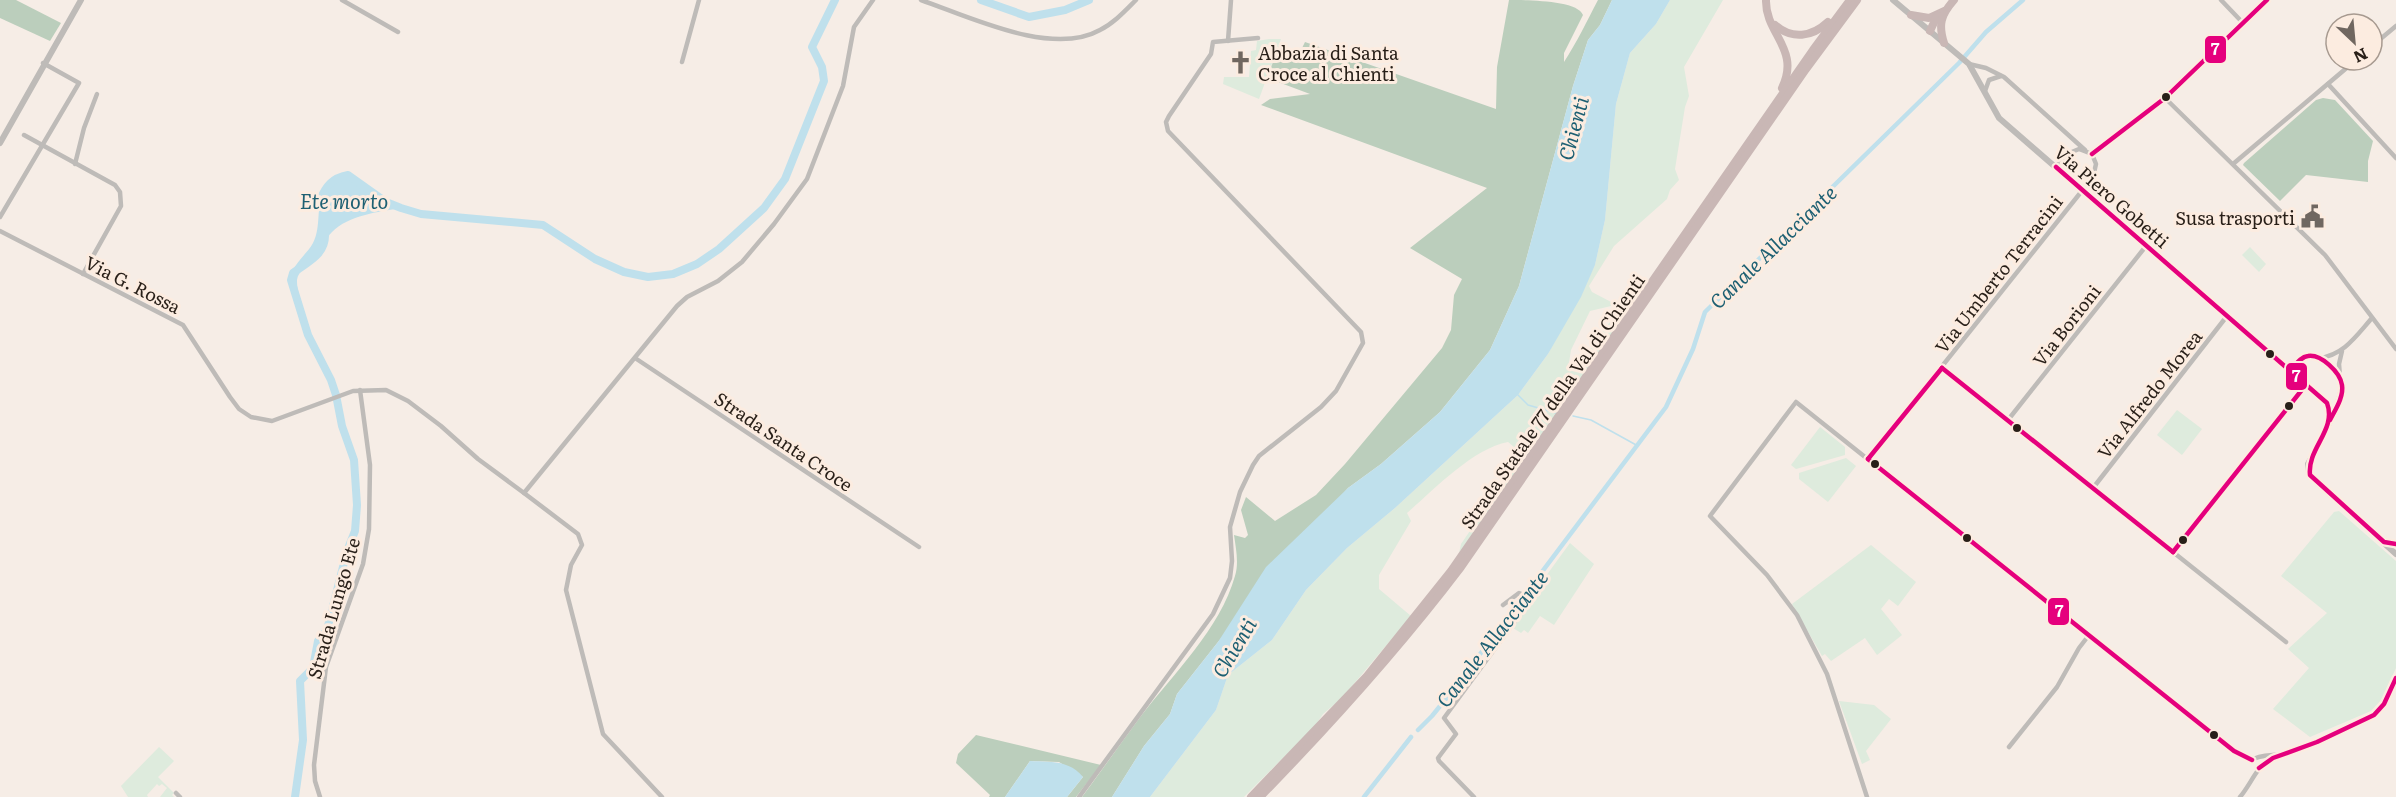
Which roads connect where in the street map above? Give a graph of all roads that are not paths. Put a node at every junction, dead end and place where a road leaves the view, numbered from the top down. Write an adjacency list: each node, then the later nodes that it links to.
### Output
1 (81, 0): 27 (street)
2 (342, 0): 20 (street)
3 (699, 0): 26 (street)
4 (873, 0): 54 (street)
5 (921, 0): 6 (street)
6 (1136, 0)
7 (1231, 0): 23 (street)
8 (1766, 0): 16 (highway)
9 (1853, 0): 16 (highway); 43 (highway, Strada Statale 77 della Val di Chienti); 49 (highway, Strada Statale 77 della Val di Chienti)
10 (1893, 0): 14 (street, Via Piero Gobetti)
11 (1954, 0): 15 (highway)
12 (2221, 0): 17 (street)
13 (2267, 0): 17 (street)
14 (1911, 15): 15 (highway); 19 (street, Via Piero Gobetti)
15 (1939, 20): 19 (highway); 24 (highway)
16 (1771, 21): 43 (highway)
17 (2243, 23): 33 (street)
18 (2396, 26): 21 (street)
19 (1930, 31): 24 (street, Via Piero Gobetti)
20 (398, 32)
21 (2384, 36)
22 (1258, 38): 23 (street)
23 (1228, 41): 85 (street)
24 (1944, 44): 25 (street, Via Piero Gobetti)
25 (1965, 61): 29 (street); 31 (street, Via Piero Gobetti)
26 (682, 62)
27 (44, 63): 35 (street); 36 (street)
28 (2342, 72): 30 (street)
29 (2004, 77): 31 (street); 37 (street)
30 (2328, 84): 39 (street); 41 (street)
31 (1984, 91): 42 (street, Via Piero Gobetti)
32 (97, 94): 40 (street)
33 (2165, 98): 38 (street); 41 (street)
34 (24, 135): 36 (street)
35 (0, 143)
36 (42, 146): 40 (street); 45 (street)
37 (2085, 150): 38 (street); 42 (street)
38 (2091, 154): 44 (street, Via Umberto Terracini)
39 (2396, 158)
40 (75, 164): 48 (street)
41 (2233, 164): 51 (street)
42 (2056, 167): 44 (street, Via Piero Gobetti)
43 (1724, 177): 49 (highway, Strada Statale 77 della Val di Chienti)
44 (2082, 190): 47 (street, Via Piero Gobetti); 56 (street, Via Umberto Terracini)
45 (0, 217)
46 (0, 231): 48 (street, Via G. Rossa)
47 (2146, 246): 50 (street, Via Piero Gobetti); 63 (street, Via Borioni)
48 (83, 274): 60 (street, Via G. Rossa)
49 (1649, 293): 73 (highway, Strada Statale 77 della Val di Chienti)
50 (2228, 316): 57 (street, Via Piero Gobetti); 66 (street, Via Alfredo Morea)
51 (2372, 318): 52 (street); 53 (street)
52 (2396, 349)
53 (2342, 351): 55 (street); 58 (street)
54 (634, 358): 67 (street); 70 (street, Strada Santa Croce)
55 (2319, 358): 57 (street); 58 (street)
56 (1941, 368): 63 (street); 65 (street, Via Umberto Terracini)
57 (2290, 371): 59 (street, Via Piero Gobetti)
58 (2340, 378): 61 (street)
59 (2306, 384): 62 (street, Via Piero Gobetti); 71 (street)
60 (360, 390): 67 (street); 83 (street, Strada Lungo Ete)
61 (2340, 393): 62 (street); 64 (street)
62 (2321, 398): 64 (street)
63 (2008, 420): 66 (street)
64 (2328, 425): 68 (street)
65 (1868, 459): 75 (street); 89 (street)
66 (2093, 488): 71 (street)
67 (524, 493): 84 (street)
68 (2384, 542): 69 (street); 72 (street)
69 (2396, 544)
70 (920, 547)
71 (2173, 552): 76 (street)
72 (2396, 554)
73 (1453, 573): 86 (highway, Strada Statale 77 della Val di Chienti); 87 (highway, Strada Statale 77 della Val di Chienti)
74 (1503, 605): 88 (street)
75 (2089, 635): 78 (street); 81 (street)
76 (2286, 642)
77 (2396, 678): 79 (street)
78 (2009, 747)
79 (2276, 756): 80 (street); 82 (street)
80 (2259, 757): 81 (street); 82 (street)
81 (2252, 760): 82 (street)
82 (2258, 766): 90 (street)
83 (320, 797)
84 (662, 797)
85 (1079, 797)
86 (1251, 797)
87 (1260, 797)
88 (1474, 797)
89 (1867, 797)
90 (2240, 797)

